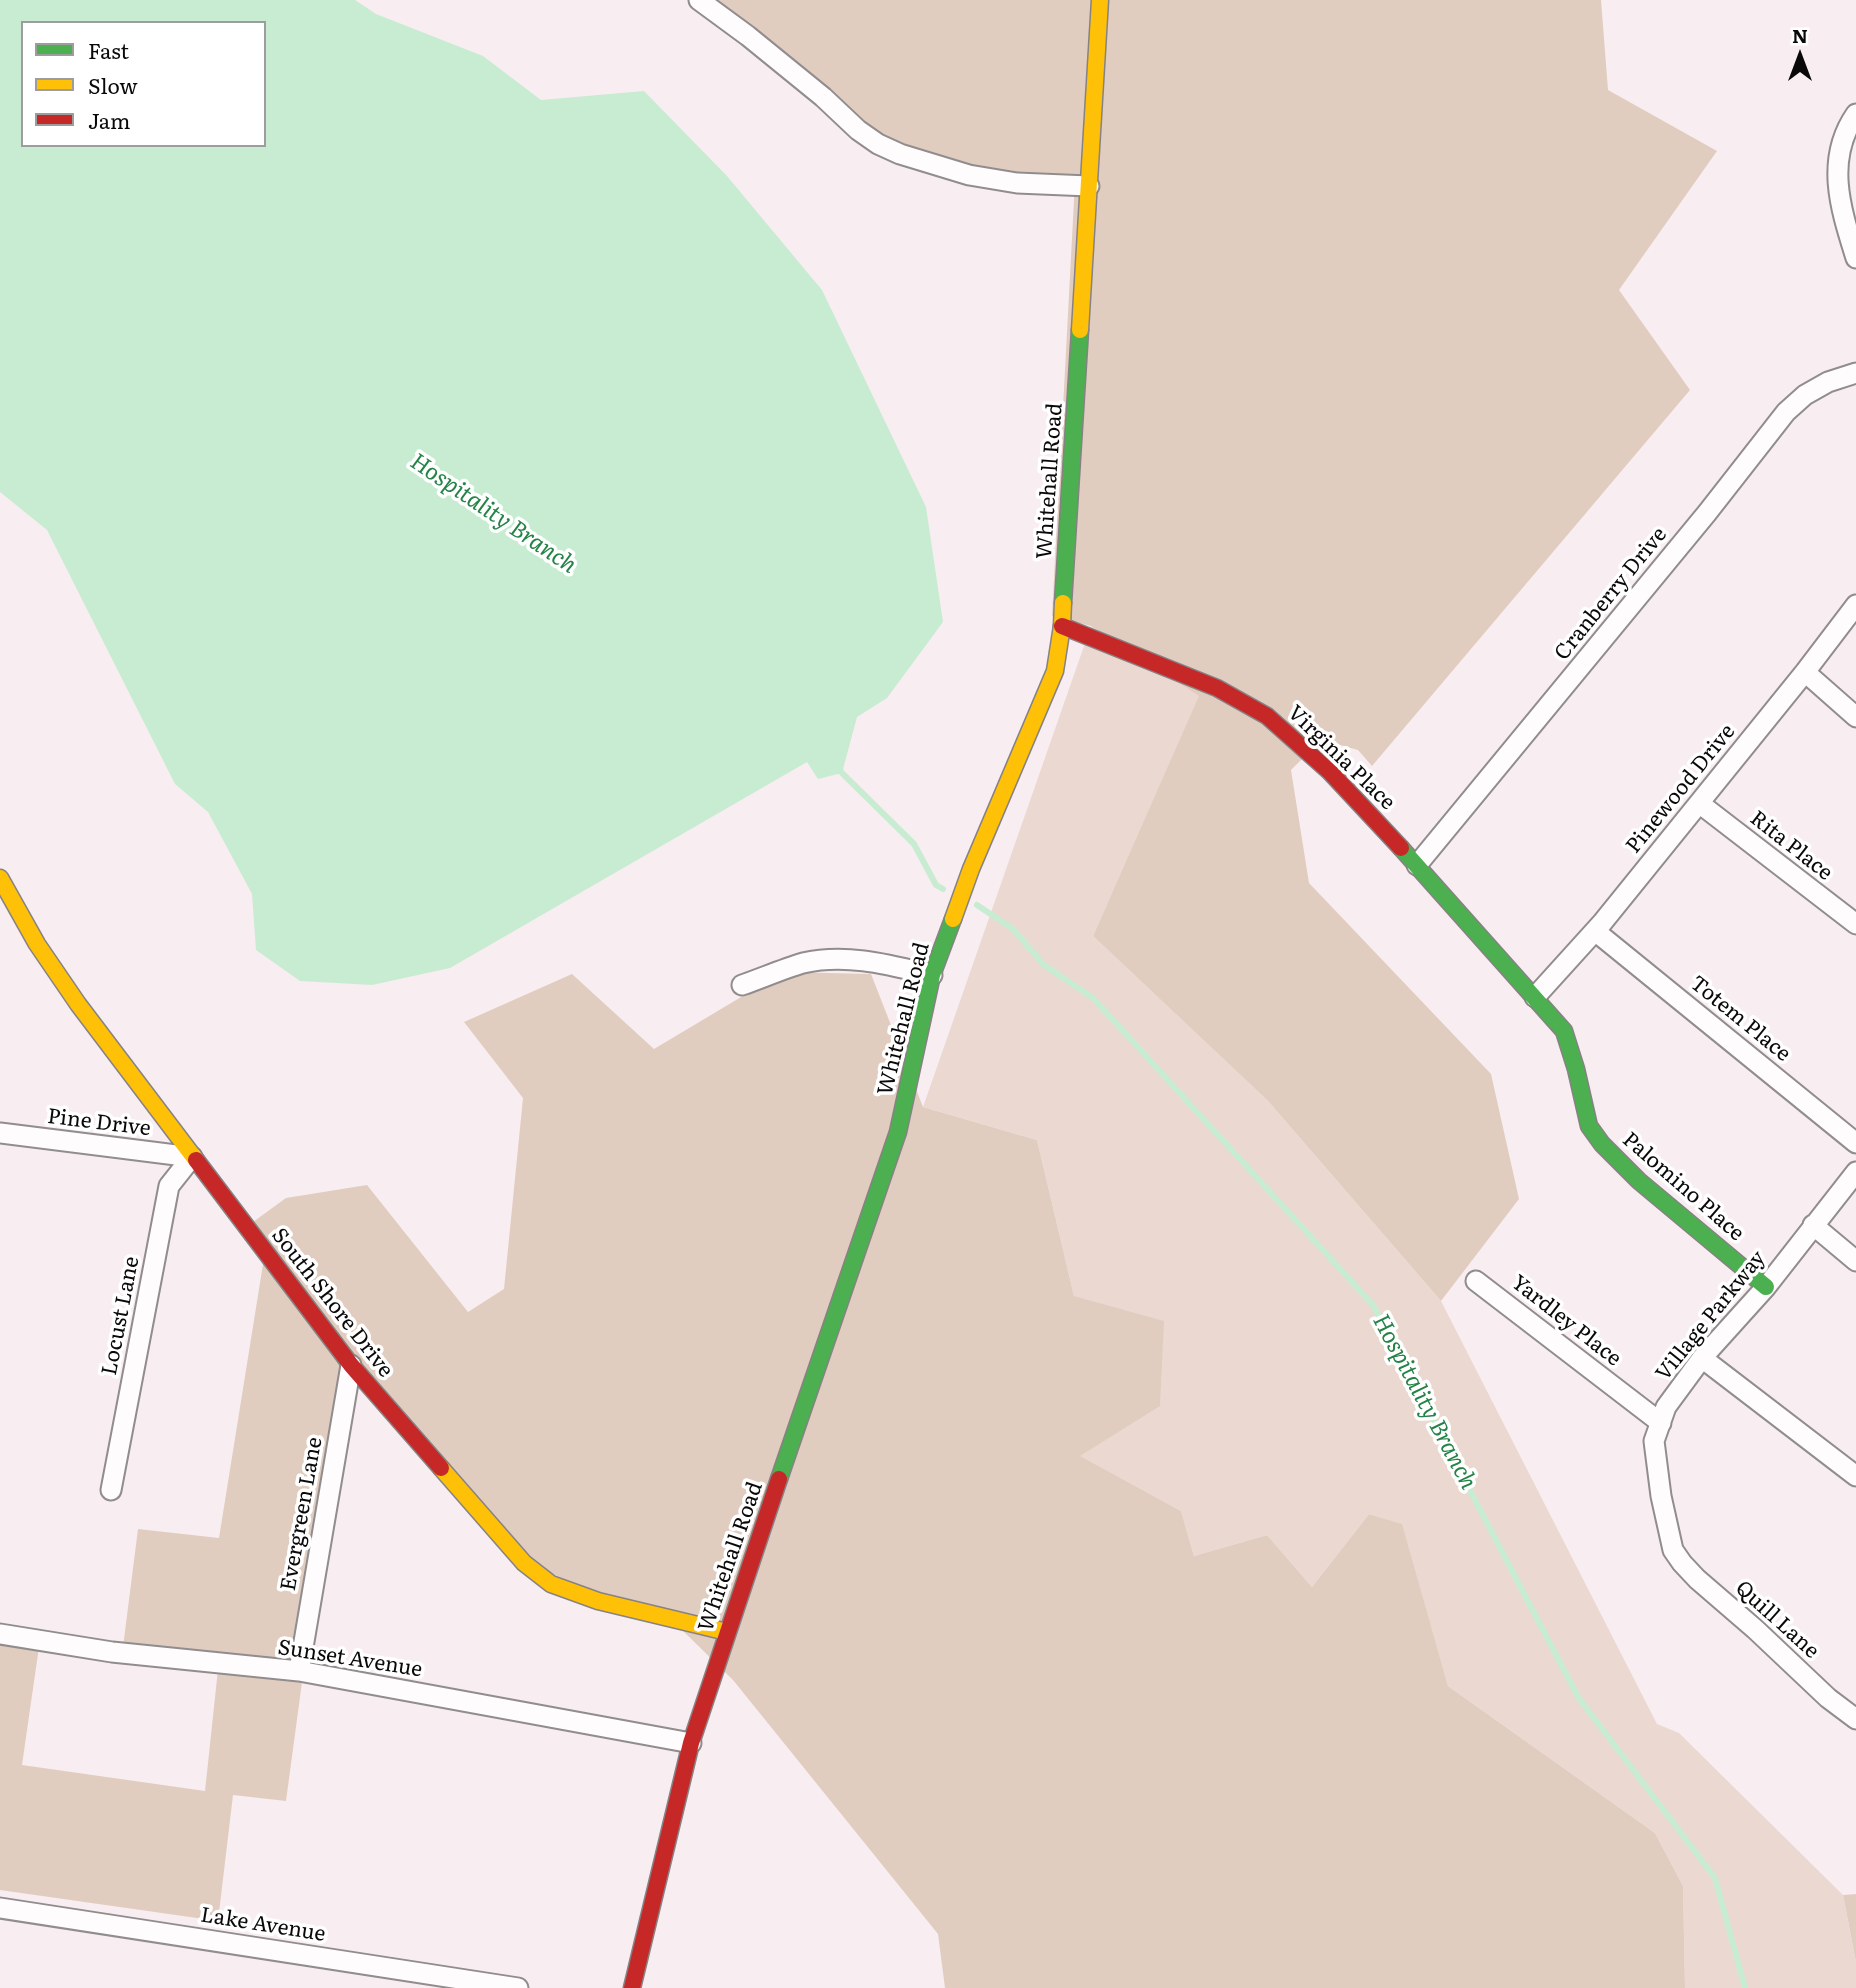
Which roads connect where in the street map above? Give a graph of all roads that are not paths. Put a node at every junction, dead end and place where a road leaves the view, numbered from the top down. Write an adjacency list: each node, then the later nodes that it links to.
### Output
1 (699, 0): 4 (street)
2 (1100, 0): 4 (street, Whitehall Road)
3 (1856, 114): 5 (street)
4 (1089, 186): 8 (street, Whitehall Road)
5 (1856, 258)
6 (1856, 373): 12 (street, Cranberry Drive)
7 (1856, 605): 9 (street, Pinewood Drive)
8 (1062, 626): 12 (street, Virginia Place); 16 (street, Whitehall Road)
9 (1805, 672): 10 (street); 11 (street, Pinewood Drive)
10 (1856, 717)
11 (1699, 803): 14 (street, Rita Place); 15 (street, Pinewood Drive)
12 (1417, 865): 18 (street, Virginia Place)
13 (0, 878): 21 (street, South Shore Drive)
14 (1856, 924)
15 (1595, 931): 18 (street, Pinewood Drive); 20 (street, Totem Place)
16 (932, 975): 17 (street); 33 (street, Whitehall Road)
17 (742, 985)
18 (1535, 997): 26 (street, Palomino Place)
19 (0, 1133): 21 (street, Pine Drive)
20 (1856, 1143)
21 (192, 1157): 28 (street, South Shore Drive); 31 (street, Locust Lane)
22 (1856, 1172): 23 (street, Village Parkway)
23 (1813, 1225): 24 (street); 26 (street, Village Parkway)
24 (1856, 1261)
25 (1476, 1281): 29 (street, Yardley Place)
26 (1766, 1287): 27 (street, Village Parkway)
27 (1702, 1358): 29 (street, Village Parkway); 30 (street)
28 (351, 1365): 33 (street, South Shore Drive); 35 (street, Evergreen Lane)
29 (1661, 1423): 32 (street, Village Parkway)
30 (1856, 1476)
31 (111, 1490)
32 (1672, 1550): 36 (street, Quill Lane)
33 (727, 1632): 37 (street, Whitehall Road)
34 (0, 1634): 35 (street, Sunset Avenue)
35 (299, 1671): 37 (street, Sunset Avenue)
36 (1856, 1719)
37 (691, 1743): 40 (street, Whitehall Road)
38 (0, 1908): 39 (street, Lake Avenue)
39 (518, 1988)
40 (632, 1988)

